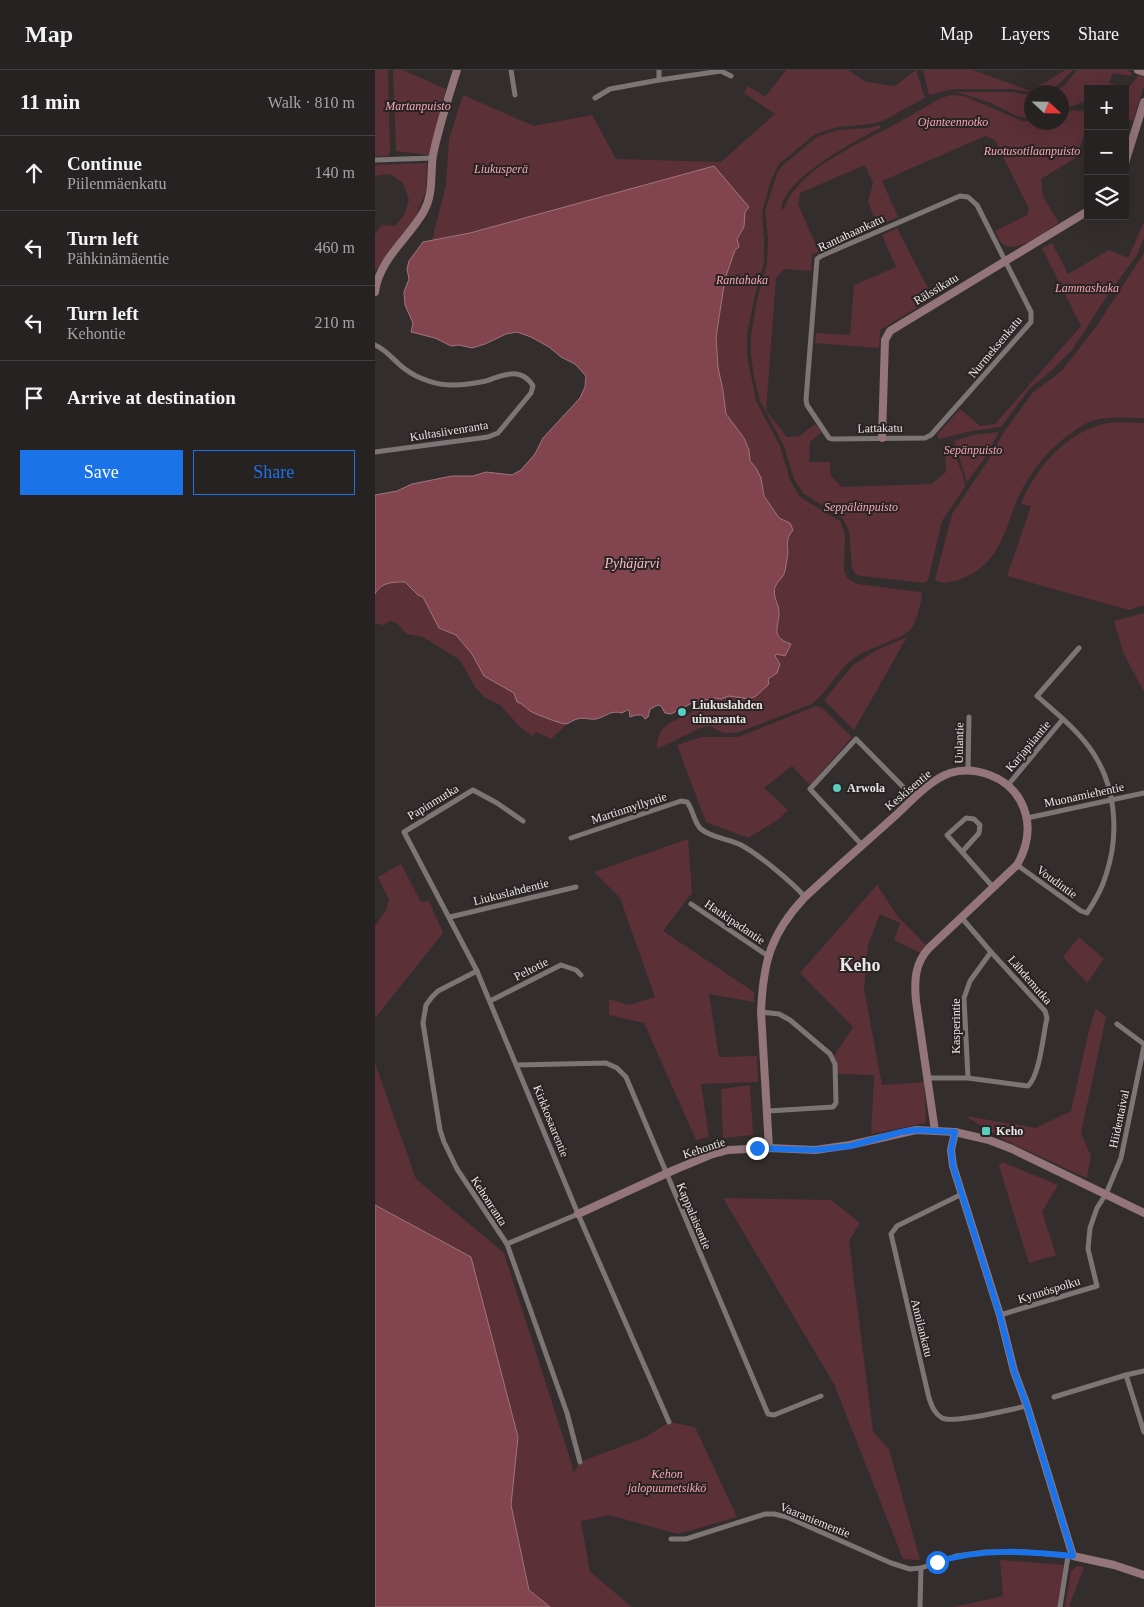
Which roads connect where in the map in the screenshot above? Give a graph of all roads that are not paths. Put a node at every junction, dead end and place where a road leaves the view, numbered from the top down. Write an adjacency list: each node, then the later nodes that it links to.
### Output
1 (457, 70): 12 (street)
2 (511, 70): 8 (street)
3 (659, 70): 7 (street)
4 (1138, 70): 5 (street)
5 (1144, 72)
6 (731, 76): 7 (street)
7 (659, 80): 9 (street)
8 (515, 95)
9 (595, 98)
10 (1144, 102): 11 (street)
11 (1129, 150)
12 (433, 158): 13 (street); 16 (street)
13 (375, 160)
14 (1084, 213): 15 (street, Rälssikatu)
15 (1005, 260): 18 (street, Nurmeksenkatu); 19 (street, Rantahaankatu); 20 (street, Rälssikatu)
16 (375, 292)
17 (375, 345): 21 (street, Kultasiivenranta)
18 (931, 435): 20 (street, Lattakatu)
19 (829, 438): 20 (street, Lattakatu)
20 (882, 438)
21 (375, 452)
22 (1079, 648): 24 (street)
23 (969, 717): 25 (street, Uulantie)
24 (1063, 719): 26 (street, Karjapiiantie); 29 (street)
25 (968, 770): 26 (street, Keskisentie); 28 (street, Keskisentie)
26 (1008, 785): 30 (street, Keskisentie)
27 (1144, 793): 29 (street, Muonamiehentie)
28 (914, 798): 34 (street, Keskisentie); 34 (street)
29 (1112, 800): 30 (street, Muonamiehentie); 36 (street, Voudintie)
30 (1027, 818): 36 (street, Keskisentie)
31 (523, 822): 32 (street, Papinmutka)
32 (404, 832): 42 (street, Kirkkosaarentie)
33 (571, 838): 39 (street, Martinmyllyntie)
34 (862, 845): 39 (street, Keskisentie)
35 (962, 852): 35 (street); 38 (street)
36 (1017, 865): 38 (street, Keskisentie)
37 (577, 887): 42 (street, Liukuslahdentie)
38 (993, 887): 41 (street, Keskisentie)
39 (805, 897): 44 (street, Keskisentie)
40 (691, 904): 44 (street, Haukipadantie)
41 (961, 916): 43 (street, Lähdemutka); 52 (street, Keskisentie)
42 (450, 917): 45 (street, Kirkkosaarentie)
43 (991, 952): 53 (street, Kasperintie); 53 (street, Lähdemutka)
44 (767, 956): 48 (street, Keskisentie)
45 (477, 971): 47 (street, Kirkkosaarentie); 63 (street, Kehonranta)
46 (581, 975): 47 (street, Peltotie)
47 (491, 1001): 51 (street, Kirkkosaarentie)
48 (761, 1012): 54 (street, Keskisentie); 54 (street)
49 (1117, 1024): 50 (street)
50 (1144, 1045): 60 (street, Hiidentaival)
51 (517, 1065): 58 (street, Kappalaisentie); 62 (street, Kirkkosaarentie)
52 (927, 1078): 53 (street, Lähdemutka); 55 (street, Keskisentie)
53 (967, 1078)
54 (768, 1111): 57 (street, Keskisentie)
55 (935, 1131): 56 (street, Kehontie); 57 (street, Kehontie)
56 (955, 1132): 59 (street); 60 (street, Kehontie)
57 (769, 1148): 58 (street, Kehontie)
58 (667, 1173): 62 (street, Kehontie); 67 (street, Kappalaisentie)
59 (961, 1194): 64 (street); 69 (street, Annilankatu)
60 (1106, 1194): 61 (street, Kehontie); 64 (street, Kynnöspolku)
61 (1144, 1213)
62 (578, 1214): 63 (street, Kehontie); 70 (street, Kirkkosaarentie)
63 (507, 1244): 72 (street, Kehonranta)
64 (1000, 1316): 69 (street)
65 (1144, 1371): 66 (street)
66 (1126, 1375): 68 (street); 71 (street)
67 (821, 1396)
68 (1054, 1397)
69 (1027, 1406): 74 (street)
70 (669, 1422)
71 (1144, 1432)
72 (580, 1462)
73 (671, 1539): 75 (street, Vaaraniementie)
74 (1071, 1556): 75 (street); 76 (street); 78 (street)
75 (921, 1568): 77 (street)
76 (1144, 1575)
77 (921, 1607)
78 (1060, 1607)

